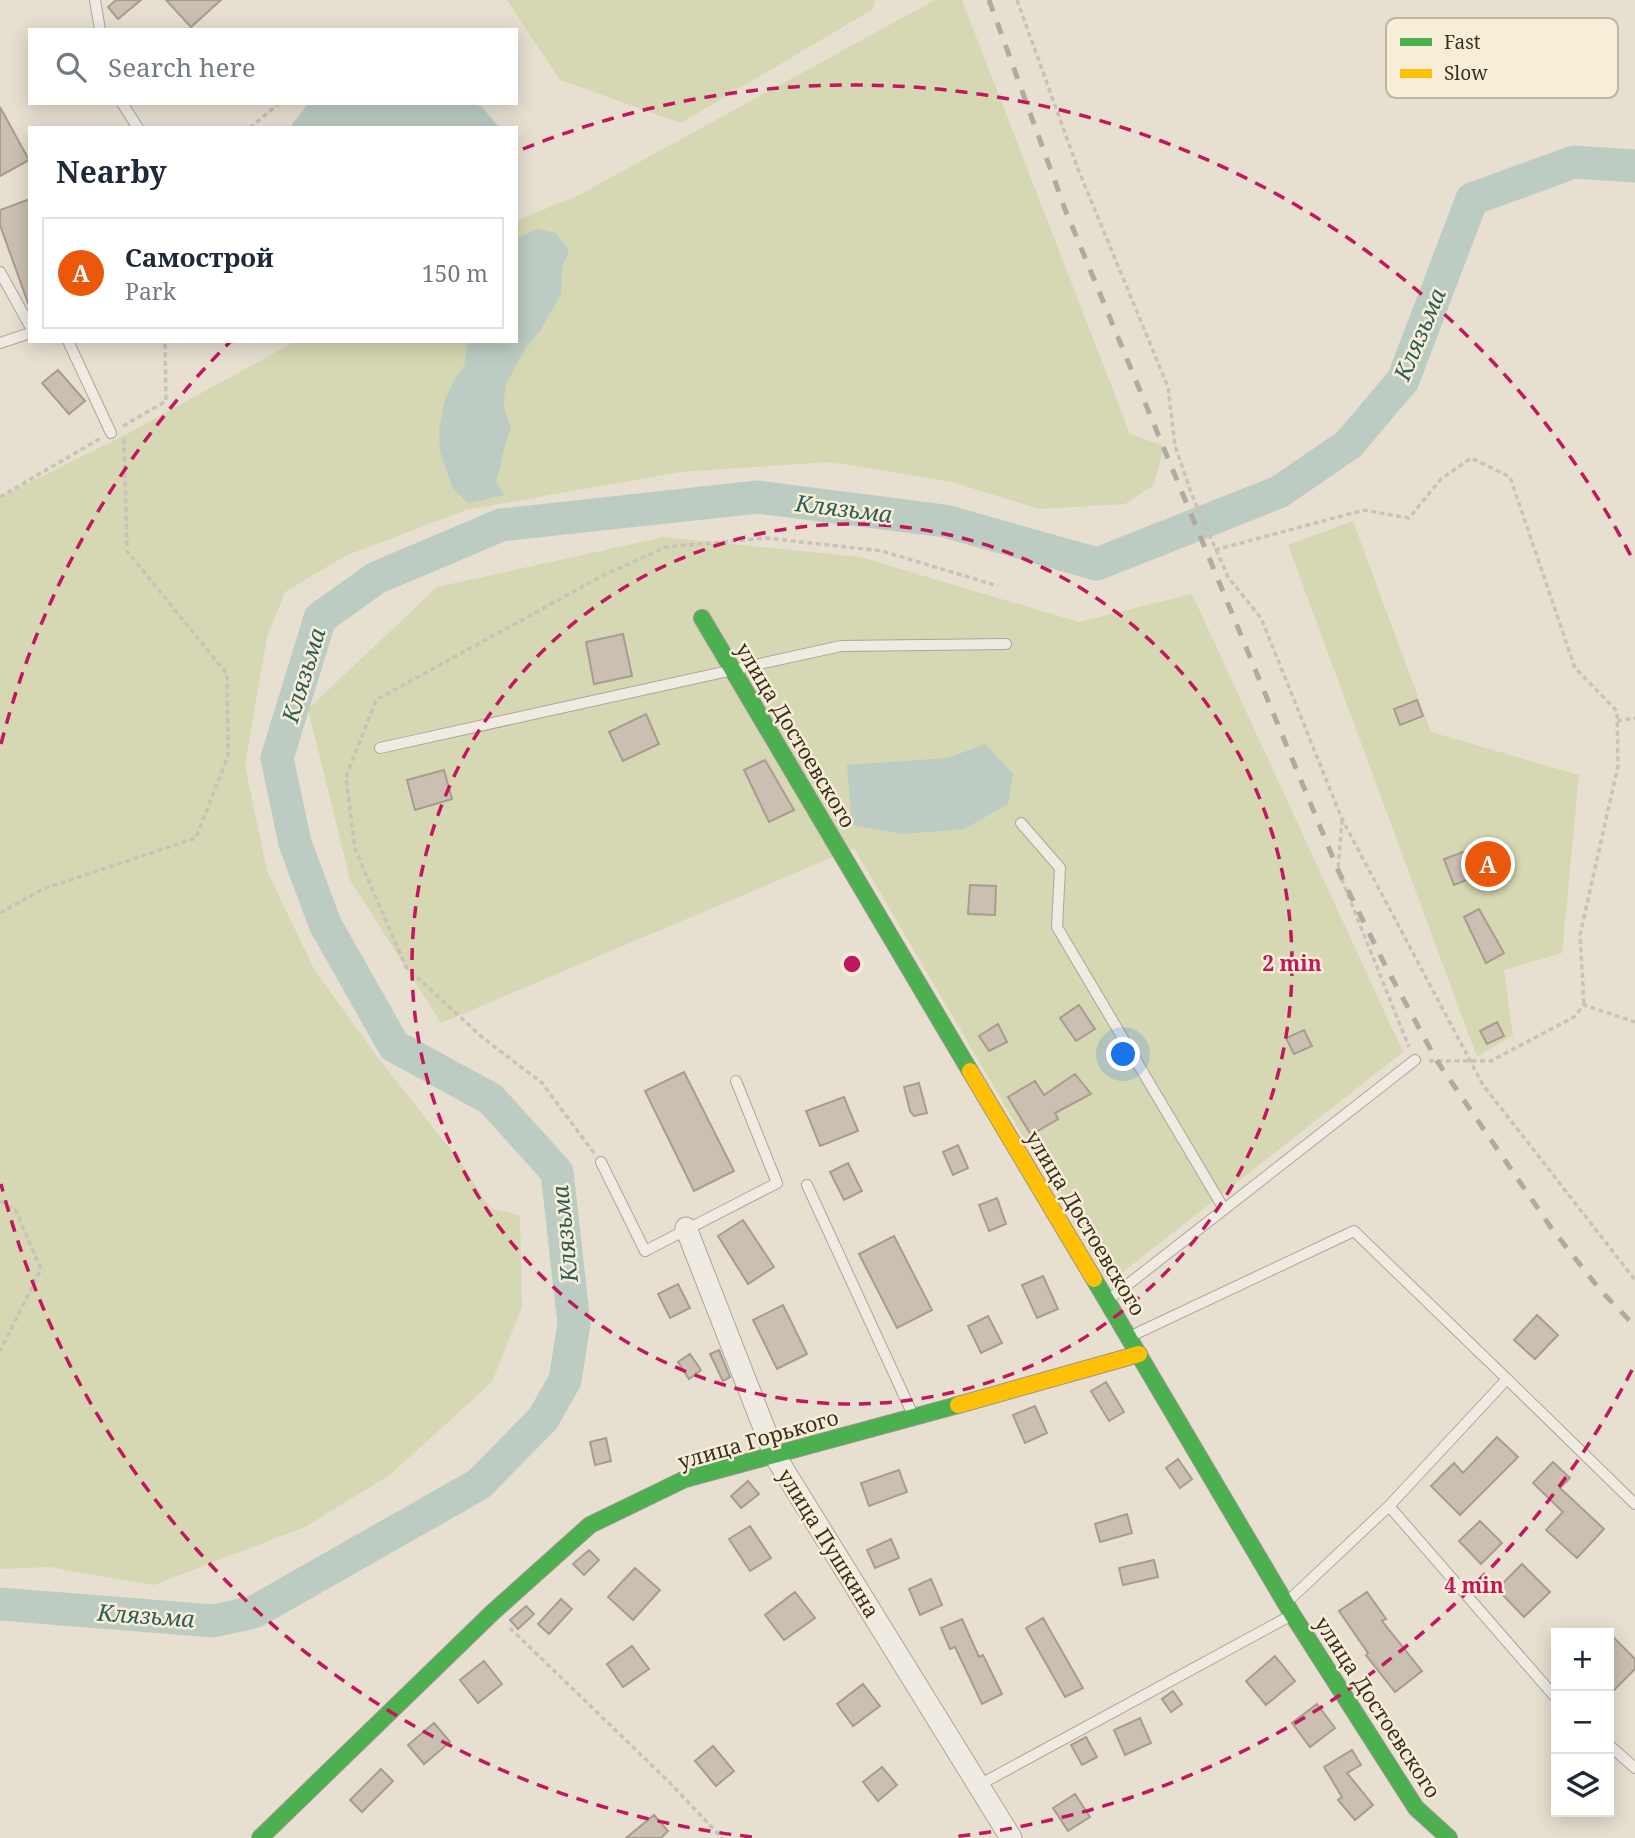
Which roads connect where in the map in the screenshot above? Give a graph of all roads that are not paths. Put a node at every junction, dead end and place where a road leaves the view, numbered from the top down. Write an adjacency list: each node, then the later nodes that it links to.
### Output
1 (95, 0): 2 (lane)
2 (100, 28)
3 (123, 105): 4 (lane)
4 (137, 126)
5 (0, 272): 6 (lane)
6 (28, 322)
7 (28, 334): 8 (lane)
8 (0, 343)
9 (69, 343): 10 (lane)
10 (111, 433)
11 (702, 618): 13 (street, улица Достоевского)
12 (1006, 645): 13 (lane)
13 (732, 668): 14 (lane); 22 (street, улица Достоевского)
14 (380, 748)
15 (1021, 822): 20 (lane)
16 (1415, 1060): 20 (lane)
17 (736, 1081): 21 (lane)
18 (601, 1162): 21 (lane)
19 (807, 1185): 26 (lane)
20 (1224, 1209): 22 (lane)
21 (686, 1228): 27 (street, улица Пушкина)
22 (1108, 1300): 23 (street, улица Достоевского)
23 (1129, 1337): 24 (street, улица Достоевского); 25 (lane)
24 (1139, 1354): 26 (street, улица Горького); 30 (street, улица Достоевского)
25 (1507, 1379): 28 (lane); 29 (lane)
26 (914, 1417): 27 (street, улица Горького)
27 (775, 1456): 34 (street, улица Пушкина); 35 (street, улица Горького)
28 (1635, 1504)
29 (1389, 1506): 30 (lane); 31 (lane)
30 (1290, 1608): 34 (lane); 37 (street, улица Достоевского)
31 (1551, 1692)
32 (1614, 1749): 33 (lane)
33 (1635, 1768)
34 (979, 1785): 36 (street, улица Пушкина)
35 (260, 1838)
36 (1011, 1838)
37 (1448, 1838)

